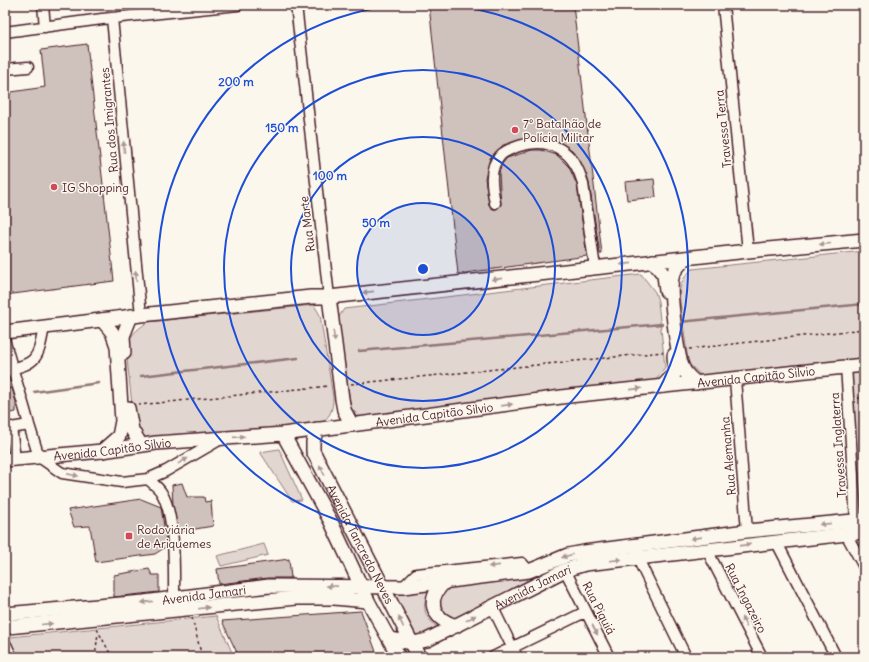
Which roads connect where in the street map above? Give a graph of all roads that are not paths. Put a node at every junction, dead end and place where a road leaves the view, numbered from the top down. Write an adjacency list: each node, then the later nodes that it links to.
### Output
1 (43, 5): 6 (street)
2 (238, 5): 5 (street)
3 (296, 5): 16 (street, Rua Marte)
4 (723, 5): 12 (street, Travessa Terra)
5 (112, 18): 6 (street); 17 (street, Rua dos Imigrantes, one-way to 5)
6 (45, 28): 7 (street)
7 (5, 32)
8 (28, 67): 9 (street)
9 (5, 69)
10 (495, 203): 15 (street)
11 (864, 240): 12 (main road, one-way to 12)
12 (748, 251): 13 (main road)
13 (686, 258): 14 (main road); 22 (main road)
14 (653, 261): 15 (main road, one-way to 15); 22 (main road)
15 (595, 268): 16 (main road, one-way to 16)
16 (329, 297): 17 (main road); 30 (main road, one-way to 30)
17 (136, 316): 18 (main road); 35 (main road)
18 (102, 320): 19 (main road); 36 (main road)
19 (44, 327): 20 (main road); 25 (street)
20 (5, 332)
21 (5, 342): 25 (street)
22 (676, 350): 27 (main road); 28 (main road)
23 (864, 365): 24 (main road, Avenida Capitão Silvio)
24 (846, 366): 26 (main road, Avenida Capitão Silvio); 41 (street, Travessa Inglaterra)
25 (8, 369): 29 (street)
26 (735, 379): 27 (main road, Avenida Capitão Silvio); 43 (street, Rua Alemanha)
27 (696, 383): 28 (main road, Avenida Capitão Silvio)
28 (663, 386): 30 (main road, Avenida Capitão Silvio, one-way to 28)
29 (29, 425): 31 (street); 37 (street)
30 (352, 425): 32 (main road, Avenida Capitão Silvio)
31 (8, 428): 38 (street)
32 (317, 429): 33 (main road, Avenida Capitão Silvio); 40 (main road, Avenida Tancredo Neves, one-way to 32)
33 (283, 434): 34 (main road, Avenida Capitão Silvio, one-way to 33); 42 (main road, Avenida Tancredo Neves)
34 (222, 438): 35 (main road, Avenida Capitão Silvio); 39 (street, one-way to 34)
35 (141, 445): 36 (main road, Avenida Capitão Silvio)
36 (102, 451): 37 (main road, Avenida Capitão Silvio)
37 (39, 457): 38 (main road, Avenida Capitão Silvio); 39 (street, one-way to 39)
38 (10, 460)
39 (148, 479): 57 (street)
40 (345, 516): 42 (main road); 56 (main road, Avenida Tancredo Neves)
41 (860, 521): 46 (main road, Avenida Jamari, one-way to 46)
42 (332, 522): 54 (main road, Avenida Tancredo Neves)
43 (747, 531): 46 (main road, Avenida Jamari); 48 (main road, Avenida Jamari, one-way to 48)
44 (864, 532): 45 (main road, Avenida Jamari)
45 (846, 534): 46 (main road, Avenida Jamari); 49 (street)
46 (773, 537): 47 (main road, Avenida Jamari, one-way to 46); 76 (street)
47 (707, 550): 48 (main road, Avenida Jamari); 75 (street, Rua Ingazeiro, one-way to 47)
48 (636, 551): 50 (main road, Avenida Jamari, one-way to 48); 51 (main road, Avenida Jamari, one-way to 51); 74 (street)
49 (864, 567)
50 (565, 570): 60 (main road, Avenida Jamari); 61 (street, Rua Piquiá)
51 (529, 571): 52 (main road, Avenida Jamari); 55 (street, Avenida Jamari, one-way to 55)
52 (446, 581): 55 (main road, Avenida Jamari); 63 (main road)
53 (272, 586): 54 (main road, Avenida Jamari, one-way to 53); 57 (main road, Avenida Jamari); 58 (main road)
54 (362, 586): 56 (main road, Avenida Jamari); 59 (main road, Avenida Tancredo Neves)
55 (403, 587): 56 (main road, Avenida Jamari)
56 (384, 588): 66 (main road, Avenida Tancredo Neves, one-way to 56)
57 (174, 599): 62 (main road, Avenida Jamari, one-way to 62)
58 (274, 600): 59 (main road, Avenida Jamari); 64 (main road, Avenida Jamari, one-way to 58)
59 (368, 601): 65 (main road, Avenida Tancredo Neves)
60 (492, 606): 63 (main road, Avenida Jamari, one-way to 60); 68 (street)
61 (585, 612): 68 (street); 69 (street, Rua Piquiá, one-way to 69)
62 (5, 614): 64 (main road)
63 (456, 626): 66 (main road, Avenida Jamari)
64 (7, 631)
65 (390, 638): 66 (main road, Avenida Jamari); 71 (main road, Avenida Tancredo Neves)
66 (410, 642): 72 (main road, Avenida Tancredo Neves)
67 (5, 646): 70 (main road)
68 (514, 652): 73 (street)
69 (606, 656)
70 (10, 657)
71 (399, 657)
72 (419, 657)
73 (493, 657)
74 (686, 657)
75 (762, 657)
76 (836, 657)

